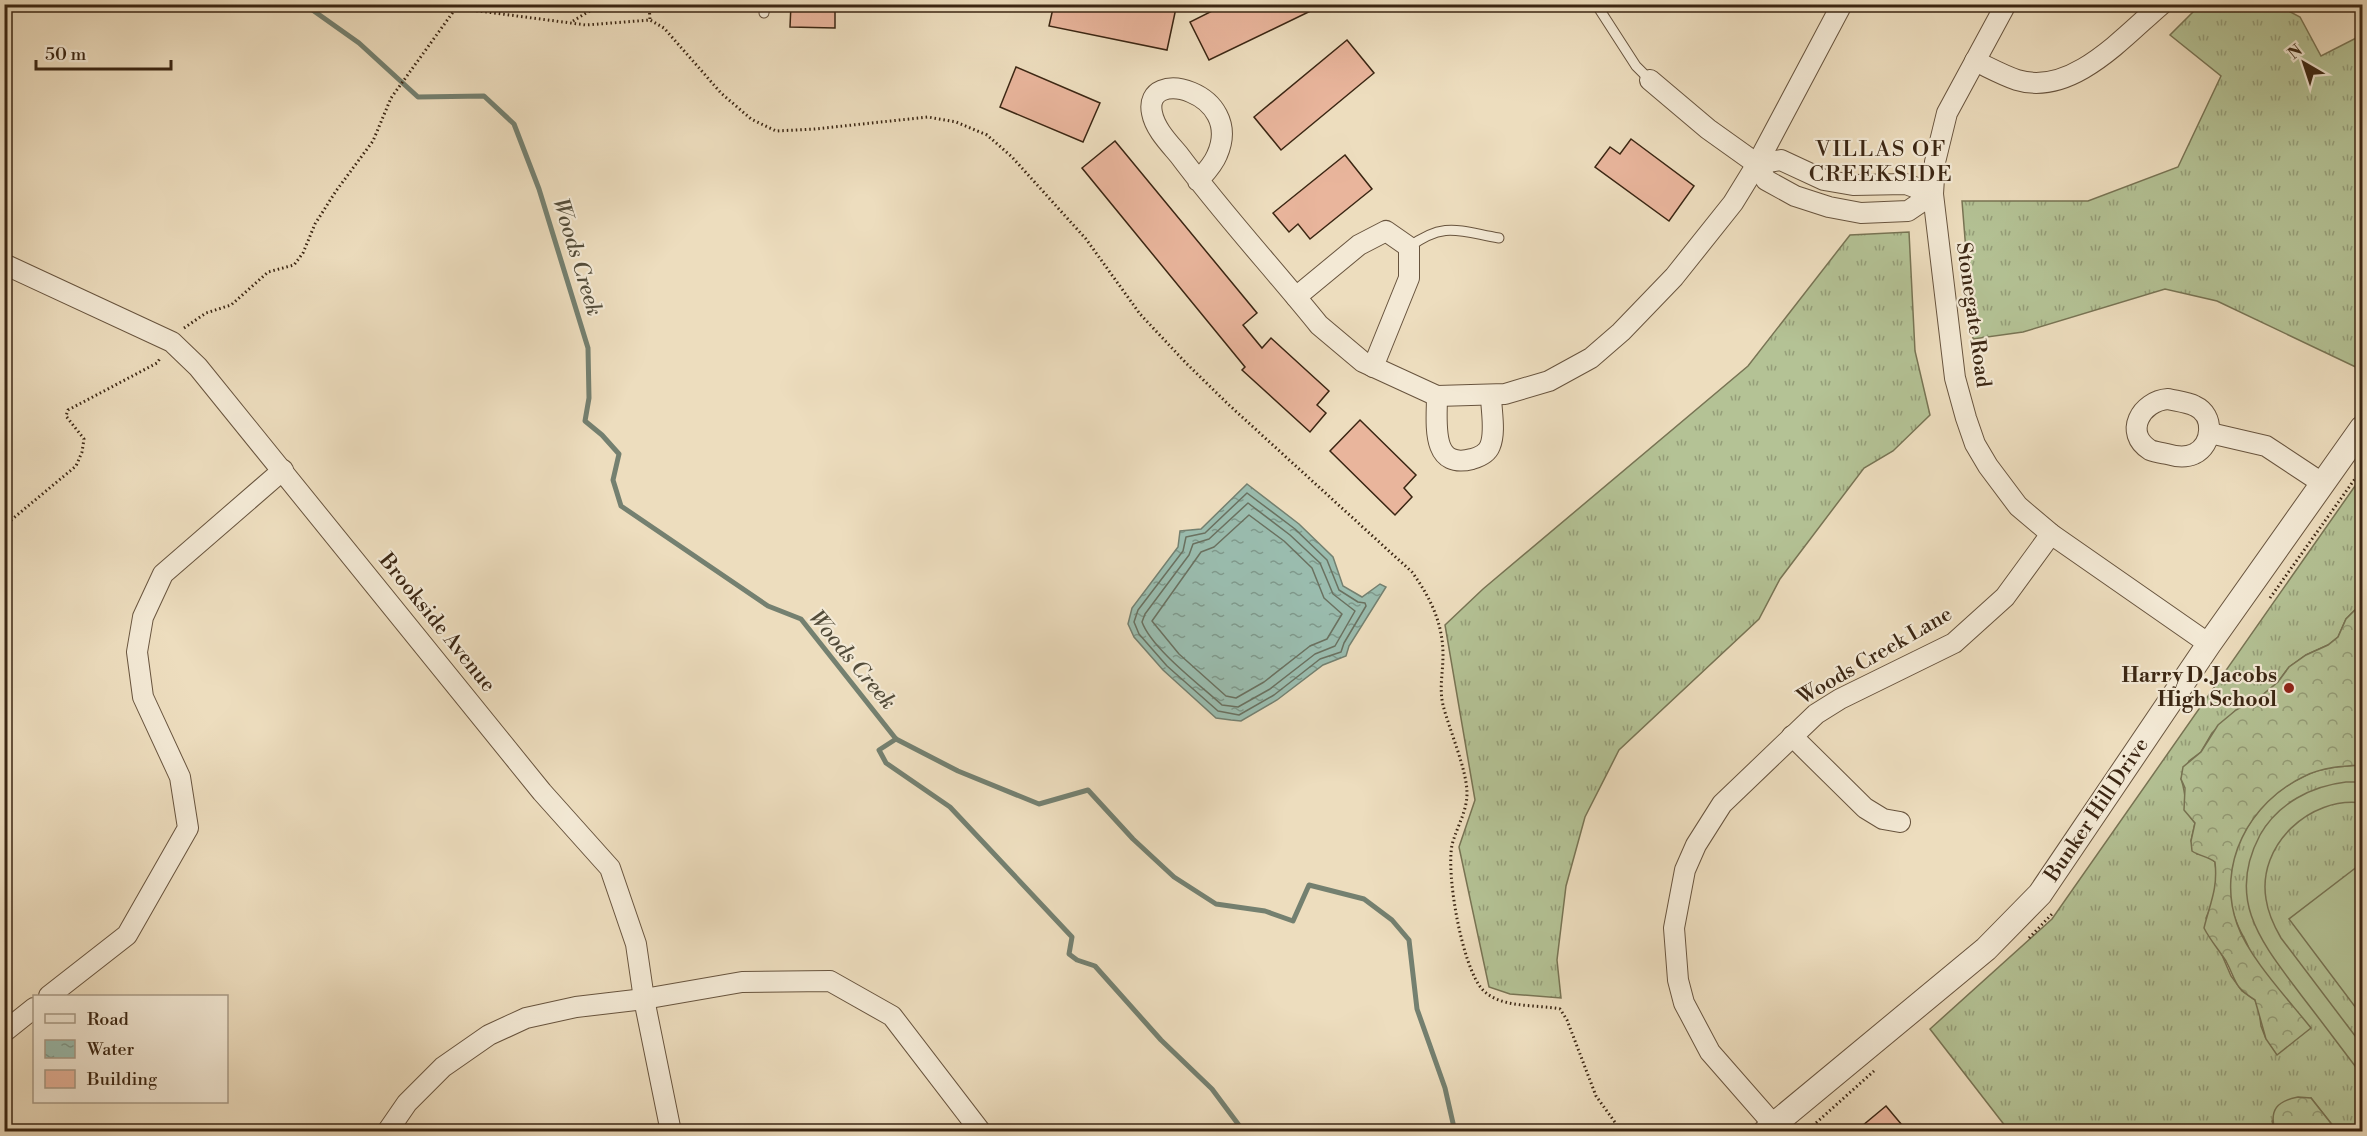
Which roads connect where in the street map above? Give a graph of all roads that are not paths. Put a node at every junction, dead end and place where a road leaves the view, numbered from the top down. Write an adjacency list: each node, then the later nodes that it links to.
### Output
1 (1596, 4): 6 (lane)
2 (1842, 4): 7 (street)
3 (2006, 4): 5 (street, Stonegate Road)
4 (2162, 4): 5 (street)
5 (1974, 61): 9 (street, Stonegate Road)
6 (1650, 80): 7 (street)
7 (1757, 164): 9 (street); 9 (street); 15 (street)
8 (1198, 181): 8 (street); 13 (street)
9 (1933, 194): 21 (street, Stonegate Road)
10 (1499, 238): 11 (lane)
11 (1409, 248): 13 (street); 14 (street)
12 (4, 264): 19 (street, Brookside Avenue)
13 (1296, 297): 14 (street)
14 (1373, 367): 16 (street)
15 (1491, 394): 16 (street); 16 (street)
16 (1437, 396)
17 (2362, 428): 20 (street, Bunker Hill Drive)
18 (2210, 433): 20 (street)
19 (282, 470): 25 (street); 26 (street, Brookside Avenue)
20 (2322, 483): 22 (street, Bunker Hill Drive)
21 (2051, 534): 22 (street, Stonegate Road); 23 (street, Woods Creek Lane)
22 (2209, 644): 29 (street, Bunker Hill Drive)
23 (1792, 736): 24 (street); 29 (street, Woods Creek Lane)
24 (1900, 822)
25 (50, 995)
26 (644, 999): 30 (street); 31 (street, Brookside Avenue); 32 (street)
27 (33, 1009): 28 (street)
28 (4, 1032)
29 (1772, 1129)
30 (387, 1131)
31 (671, 1131)
32 (981, 1131)

